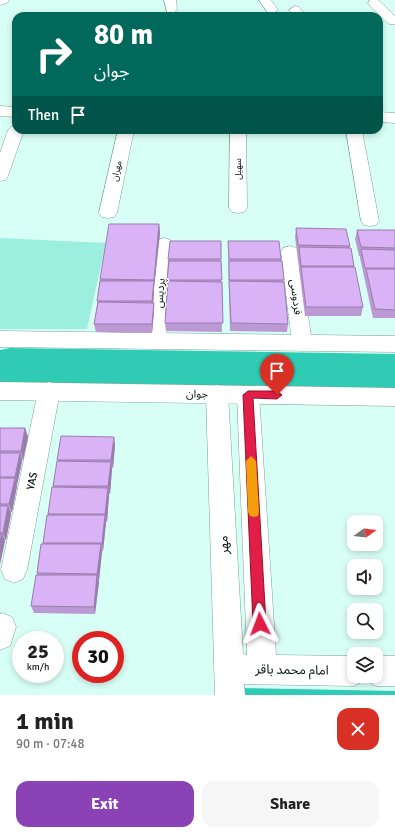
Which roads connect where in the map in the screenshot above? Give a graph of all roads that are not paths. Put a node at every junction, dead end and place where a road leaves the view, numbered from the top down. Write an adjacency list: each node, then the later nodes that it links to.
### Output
1 (3, 0): 3 (street)
2 (265, 0): 5 (street)
3 (0, 1)
4 (374, 3): 6 (street)
5 (272, 10)
6 (394, 21): 7 (street)
7 (383, 22)
8 (0, 112): 9 (street)
9 (12, 112)
10 (383, 117): 11 (street)
11 (395, 118)
12 (15, 134): 16 (street)
13 (125, 134): 18 (street, مهران)
14 (238, 134): 17 (street, سهیل)
15 (355, 134): 19 (street)
16 (0, 176)
17 (238, 208)
18 (108, 213)
19 (370, 222)
20 (164, 244): 23 (street, پردیس)
21 (290, 252): 24 (street, فردوسی)
22 (2, 340): 23 (street)
23 (156, 341): 24 (street)
24 (302, 343): 25 (street)
25 (395, 344)
26 (0, 391): 27 (street, جوان)
27 (49, 391): 28 (street, جوان); 31 (street, YAS)
28 (217, 394): 29 (street, جوان); 36 (street, مهر)
29 (248, 395): 30 (street, جوان); 32 (street)
30 (395, 397)
31 (14, 570)
32 (262, 669): 33 (street, امام محمد باقر); 36 (street, امام محمد باقر)
33 (347, 671)
34 (383, 671): 35 (street)
35 (395, 672)
36 (230, 682)

